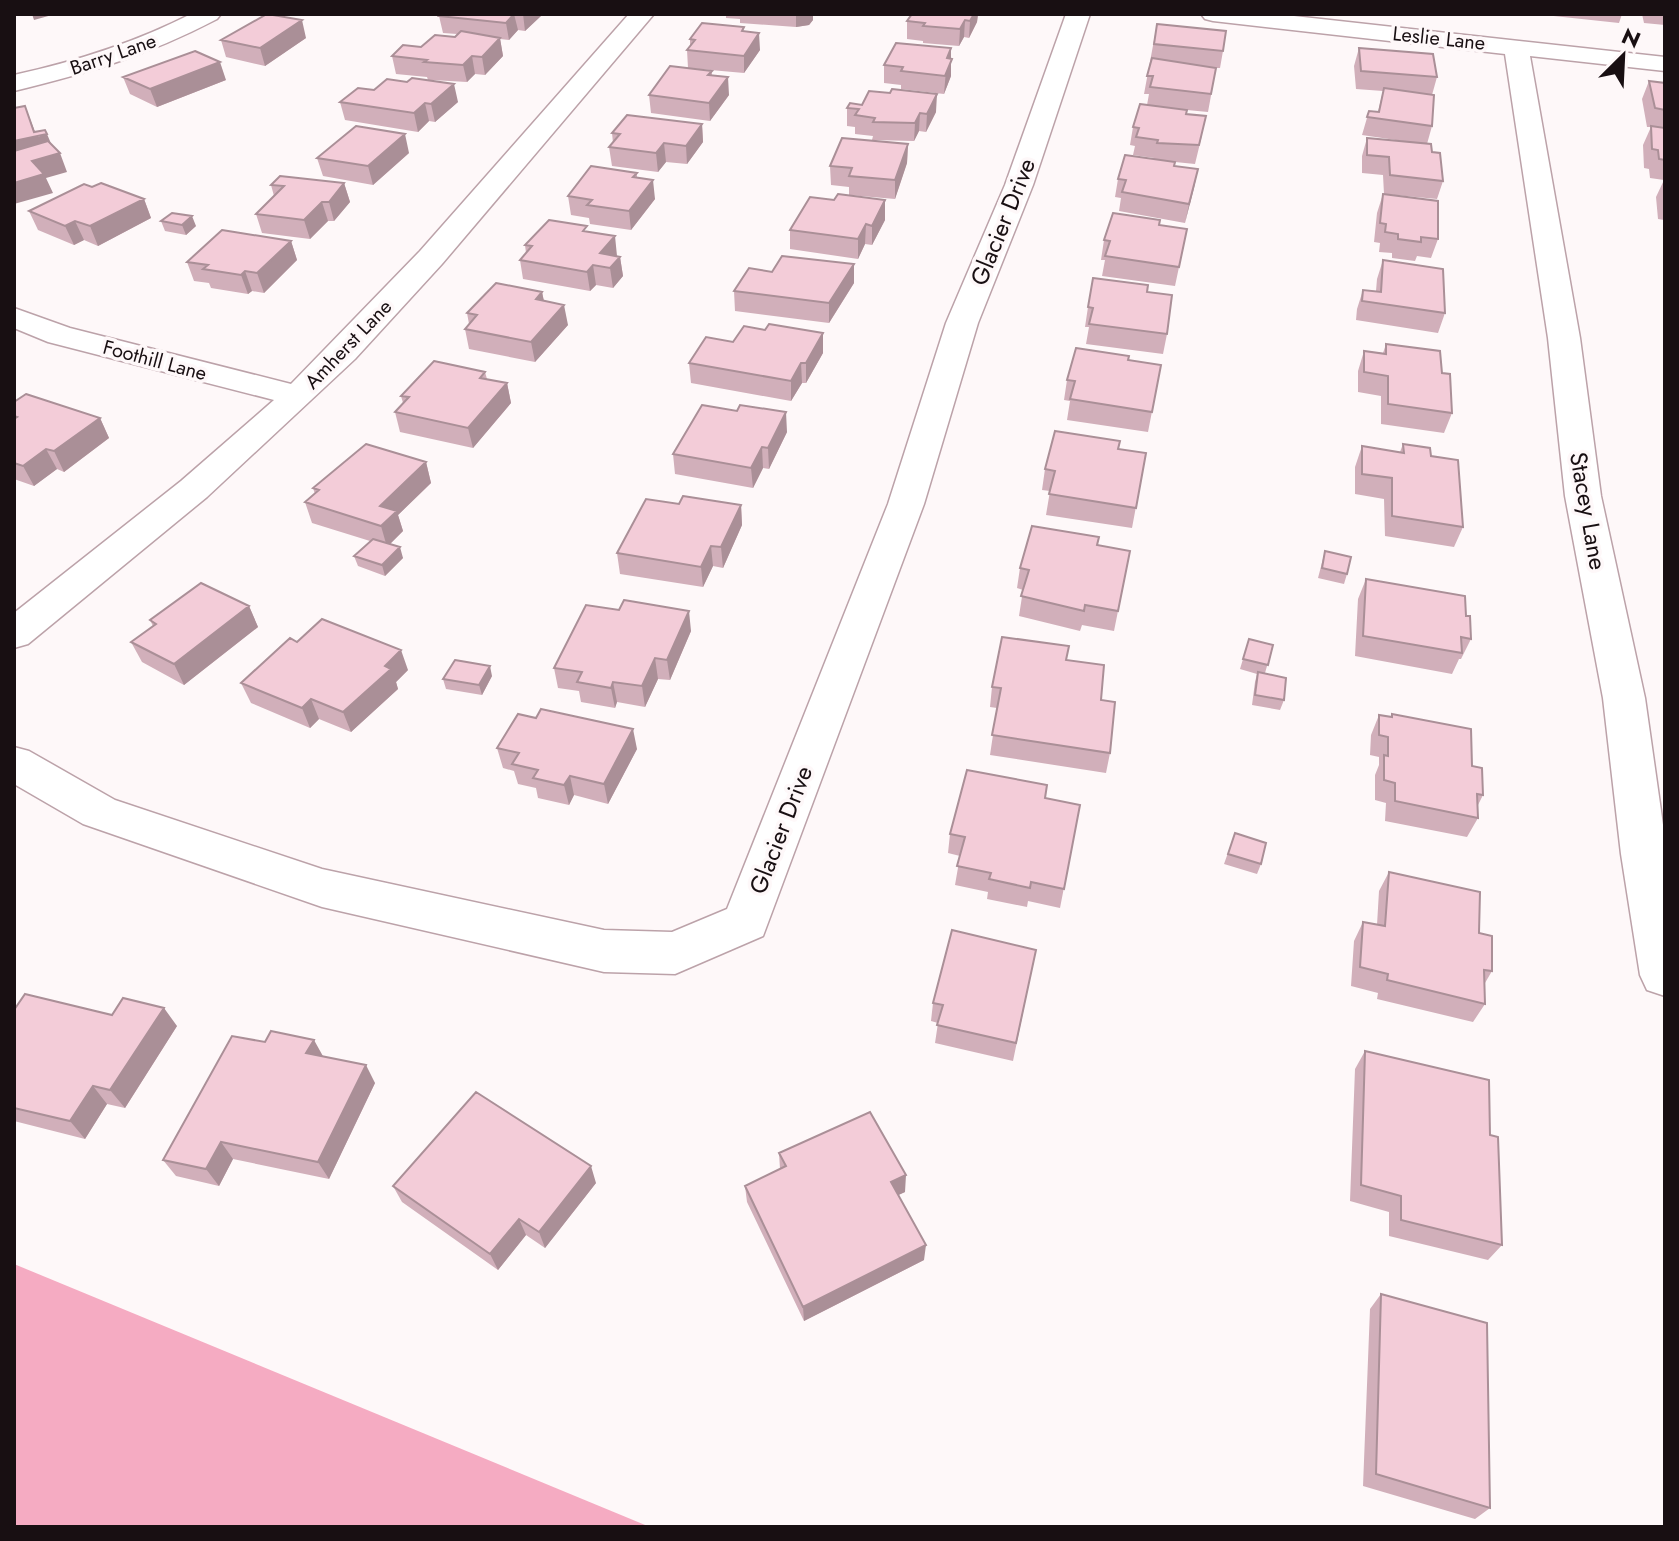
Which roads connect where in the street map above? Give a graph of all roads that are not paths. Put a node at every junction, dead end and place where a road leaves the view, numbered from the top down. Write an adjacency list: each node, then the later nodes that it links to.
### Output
1 (209, 14): 7 (street, Barry Lane)
2 (642, 14): 9 (street, Amherst Lane)
3 (1078, 14): 11 (street, Glacier Drive)
4 (1213, 14): 5 (street, Leslie Lane)
5 (1516, 47): 6 (street, Leslie Lane); 12 (street, Stacey Lane)
6 (1665, 64)
7 (14, 83)
8 (14, 317): 9 (street, Foothill Lane)
9 (298, 396): 10 (street, Amherst Lane)
10 (14, 634)
11 (14, 763)
12 (1665, 975)

